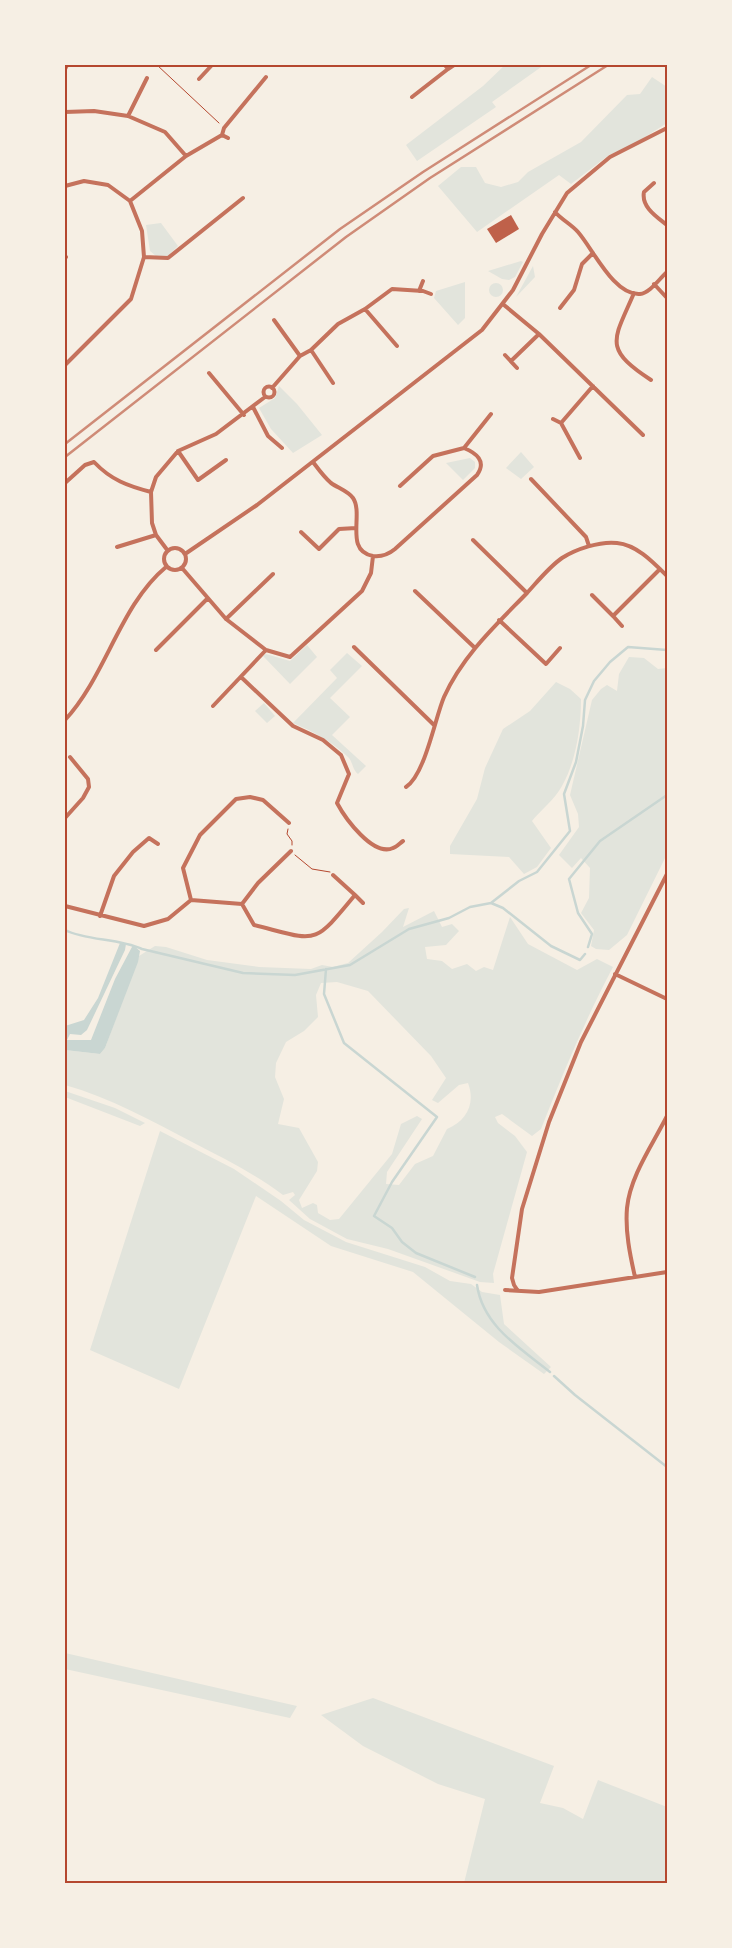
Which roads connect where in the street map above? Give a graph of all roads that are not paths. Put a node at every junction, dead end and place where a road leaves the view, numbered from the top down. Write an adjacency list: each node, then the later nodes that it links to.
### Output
1 (67, 65): 5 (street)
2 (212, 65): 8 (street)
3 (454, 65): 4 (street)
4 (446, 67): 9 (street)
5 (65, 69)
6 (266, 77): 13 (street)
7 (146, 78): 11 (street)
8 (199, 79)
9 (412, 97)
10 (65, 112): 11 (street)
11 (128, 116): 15 (street)
12 (667, 128): 20 (street)
13 (222, 135): 14 (street); 15 (street)
14 (228, 138)
15 (186, 156): 19 (street)
16 (654, 183): 21 (street)
17 (65, 186): 19 (street)
18 (244, 198): 23 (street)
19 (130, 201): 23 (street)
20 (555, 212): 22 (street); 31 (street)
21 (667, 225)
22 (593, 253): 28 (street); 32 (street)
23 (144, 257): 41 (street)
24 (667, 272): 26 (street)
25 (423, 281): 27 (street)
26 (654, 284): 28 (street); 30 (street)
27 (419, 291): 29 (street); 33 (street)
28 (634, 293): 44 (street)
29 (430, 294)
30 (667, 298)
31 (504, 305): 35 (street); 60 (street)
32 (560, 308)
33 (365, 309): 36 (street); 37 (street)
34 (274, 320): 39 (street)
35 (539, 334): 40 (street); 46 (street)
36 (397, 346)
37 (311, 350): 39 (street); 45 (street)
38 (505, 355): 40 (street)
39 (300, 356): 47 (street)
40 (511, 361): 42 (street)
41 (66, 362)
42 (517, 368)
43 (209, 373): 51 (street)
44 (652, 380)
45 (333, 383)
46 (593, 386): 53 (street); 54 (street)
47 (272, 388): 48 (street); 48 (street)
48 (266, 397): 49 (street)
49 (253, 407): 51 (street); 55 (street)
50 (491, 414): 56 (street)
51 (244, 416): 57 (street)
52 (553, 419): 53 (street)
53 (561, 424): 58 (street)
54 (643, 436)
55 (282, 448)
56 (464, 448): 63 (street); 73 (street)
57 (178, 452): 59 (street); 64 (street)
58 (580, 458)
59 (226, 460)
60 (313, 462): 65 (street); 72 (street)
61 (531, 479): 69 (street)
62 (65, 483): 64 (street)
63 (400, 486)
64 (151, 492): 67 (street)
65 (356, 528): 66 (street); 73 (street)
66 (301, 532)
67 (156, 535): 70 (street); 71 (street)
68 (473, 540): 80 (street)
69 (589, 546): 76 (street); 80 (street)
70 (117, 547)
71 (168, 551): 72 (street); 74 (street)
72 (185, 554): 75 (street)
73 (373, 556): 91 (street)
74 (166, 567): 75 (street); 94 (street)
75 (182, 568): 82 (street)
76 (660, 569): 78 (street); 83 (street)
77 (273, 574): 84 (street)
78 (667, 576)
79 (415, 591): 88 (street)
80 (527, 593): 85 (street)
81 (592, 595): 83 (street)
82 (207, 599): 84 (street); 90 (street)
83 (613, 616): 86 (street)
84 (226, 619): 91 (street)
85 (499, 620): 88 (street); 89 (street)
86 (622, 626)
87 (354, 647): 95 (street)
88 (475, 648): 95 (street)
89 (560, 648)
90 (156, 650)
91 (266, 650): 92 (street)
92 (241, 676): 93 (street); 100 (street)
93 (213, 706)
94 (65, 720)
95 (434, 725): 97 (street)
96 (70, 757): 98 (street)
97 (406, 787)
98 (65, 818)
99 (289, 823): 106 (street)
100 (403, 840)
101 (158, 844): 110 (street)
102 (291, 851): 107 (street)
103 (667, 874): 111 (street)
104 (333, 875): 105 (street)
105 (355, 895): 107 (street); 108 (street)
106 (191, 900): 107 (street); 110 (street)
107 (242, 904)
108 (363, 904)
109 (65, 906): 110 (street)
110 (100, 916)
111 (615, 974): 112 (street); 117 (street)
112 (667, 999)
113 (667, 1116): 115 (street)
114 (667, 1272): 115 (street)
115 (635, 1277): 117 (street)
116 (505, 1290): 117 (street)
117 (518, 1291)

